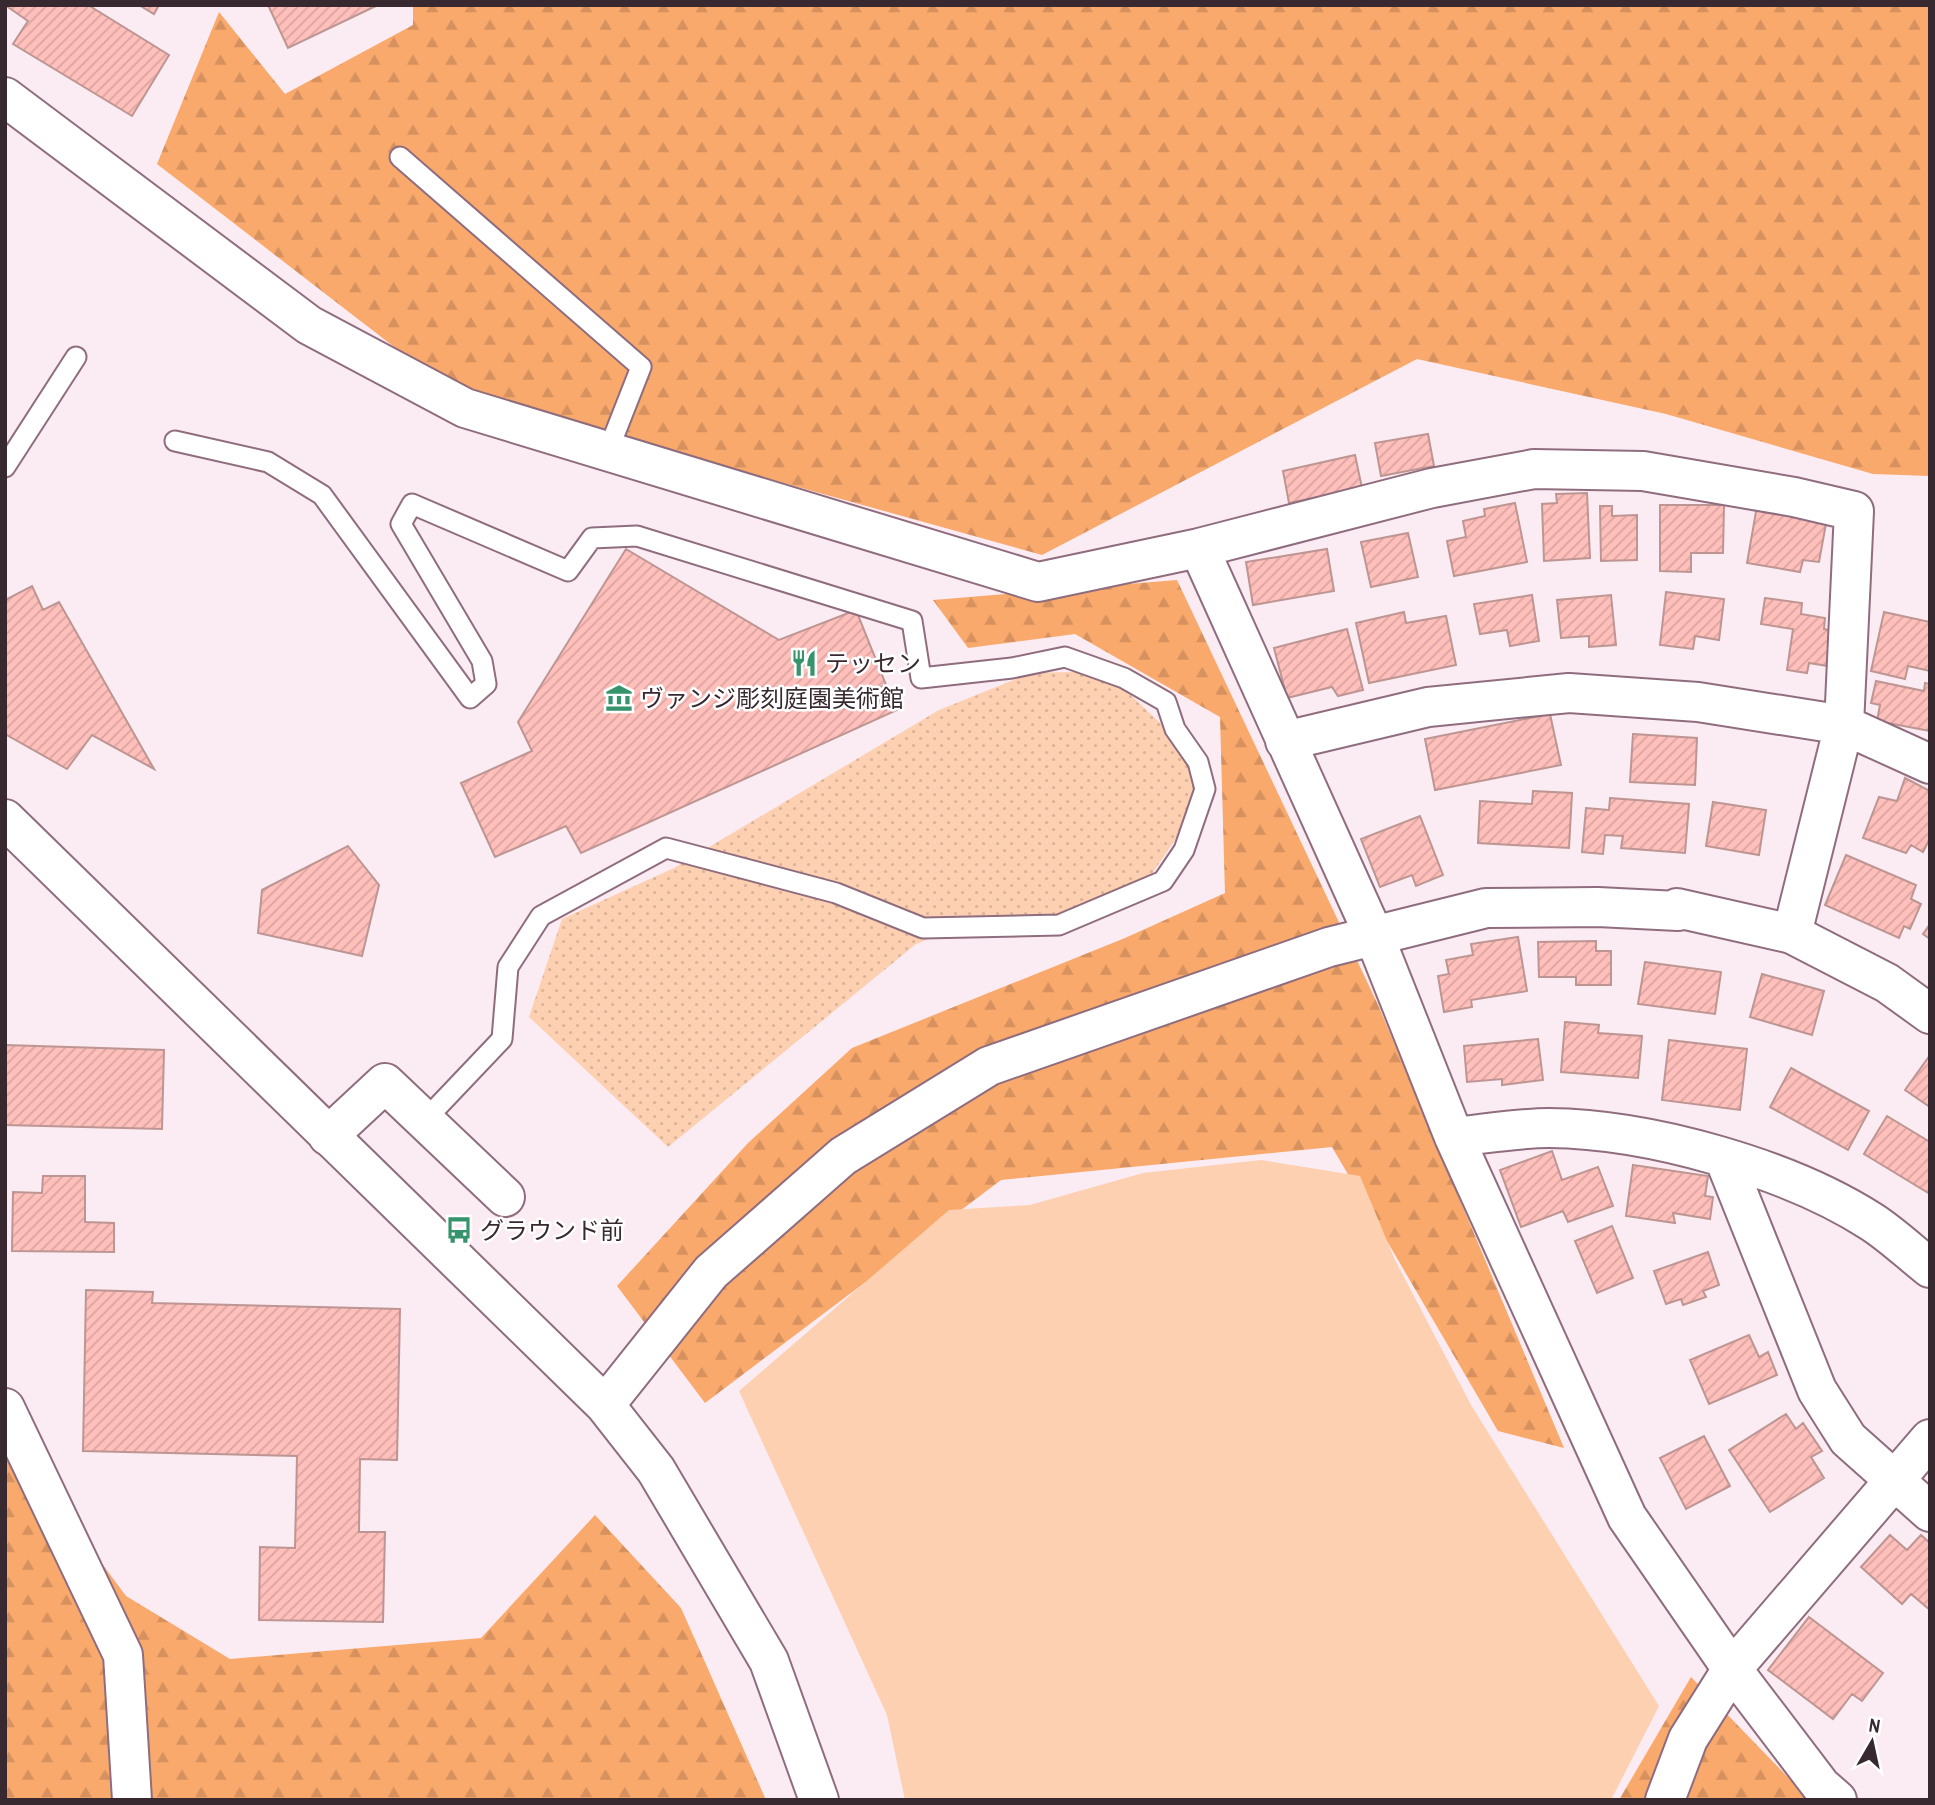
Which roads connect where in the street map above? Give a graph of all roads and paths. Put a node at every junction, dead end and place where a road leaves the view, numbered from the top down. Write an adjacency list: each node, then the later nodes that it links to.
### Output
1 (5, 97): 5 (street)
2 (400, 157): 5 (lane)
3 (76, 357): 6 (lane)
4 (176, 441): 15 (lane)
5 (608, 451): 7 (street)
6 (5, 467)
7 (1199, 548): 8 (street); 9 (street)
8 (1844, 725): 9 (street); 10 (street); 12 (street)
9 (1285, 741): 13 (street)
10 (1930, 764)
11 (5, 820): 16 (street)
12 (1792, 934): 13 (street); 14 (street)
13 (1375, 938): 17 (street); 21 (street)
14 (1930, 1014)
15 (425, 1120): 16 (street); 19 (street)
16 (328, 1136): 21 (street)
17 (1454, 1138): 18 (street); 26 (street)
18 (1724, 1158): 20 (street); 24 (street)
19 (505, 1197)
20 (1930, 1268)
21 (605, 1405): 28 (street)
22 (5, 1408): 27 (street)
23 (1930, 1439): 24 (street)
24 (1895, 1483): 25 (street); 26 (street)
25 (1930, 1512)
26 (1732, 1669): 29 (street); 30 (street)
27 (132, 1800)
28 (819, 1800)
29 (1665, 1800)
30 (1837, 1800)

